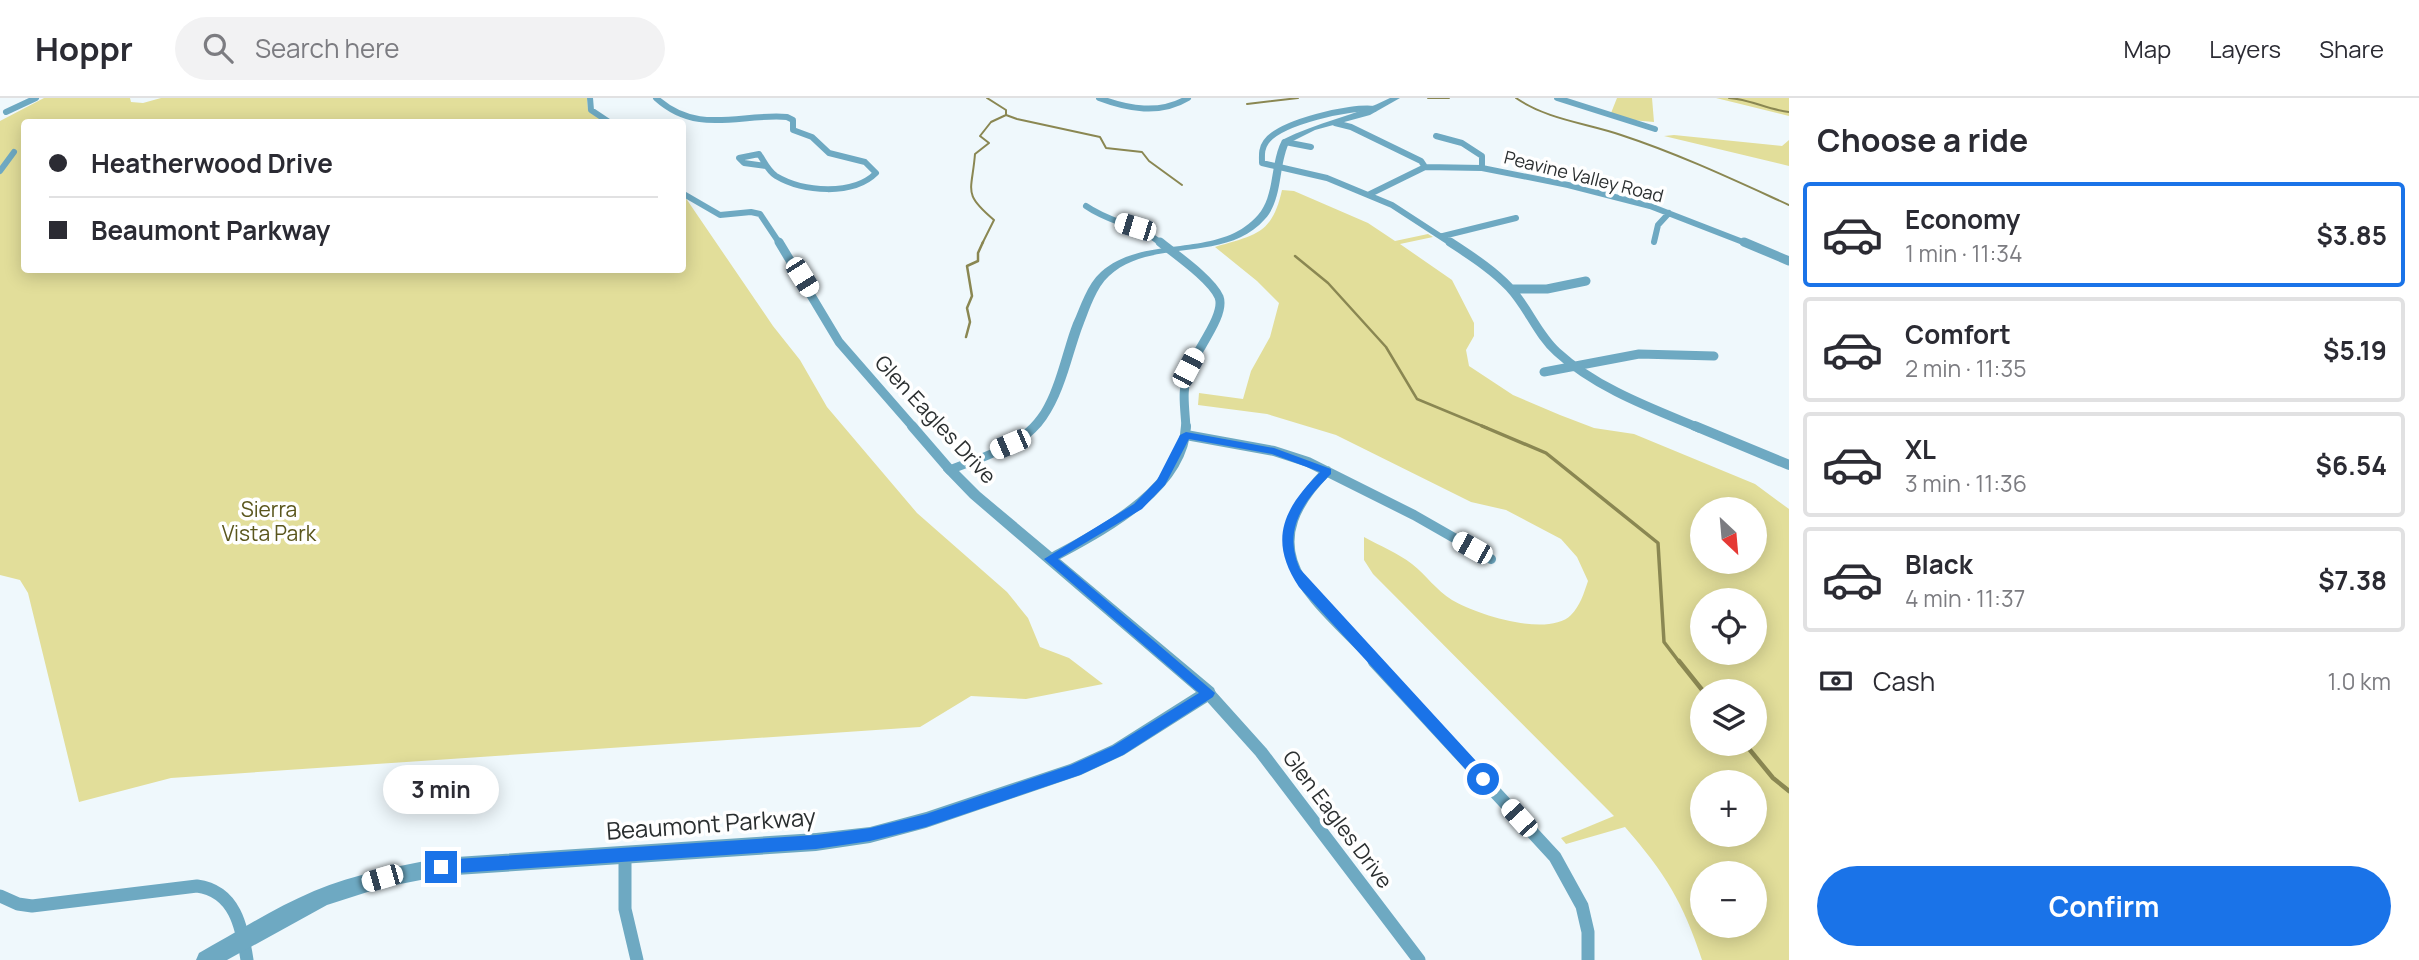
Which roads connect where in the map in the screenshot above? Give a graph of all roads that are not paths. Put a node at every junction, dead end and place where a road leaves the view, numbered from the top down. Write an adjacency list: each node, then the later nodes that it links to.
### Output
1 (36, 98): 9 (street)
2 (590, 98): 10 (street)
3 (656, 98): 17 (street)
4 (1099, 98): 5 (street)
5 (1188, 98)
6 (1396, 98): 8 (street)
7 (1557, 98): 12 (street)
8 (1374, 109): 11 (street); 19 (street)
9 (6, 112)
10 (605, 119)
11 (1335, 123): 14 (street); 18 (street)
12 (1655, 129)
13 (1436, 136): 20 (street)
14 (1285, 142): 15 (street); 19 (street)
15 (1311, 147)
16 (14, 152): 21 (street)
17 (766, 166)
18 (1425, 167): 20 (street, Peavine Valley Road); 23 (street, Peavine Valley Road)
19 (1276, 168): 23 (street); 29 (street)
20 (1482, 168): 25 (street, Peavine Valley Road)
21 (0, 171)
22 (686, 194): 38 (street, Glen Eagles Drive)
23 (1370, 194): 27 (street)
24 (1086, 206): 29 (street)
25 (1669, 213): 28 (street); 30 (street, Peavine Valley Road)
26 (1516, 218): 27 (street)
27 (1443, 236): 32 (street)
28 (1654, 242)
29 (1170, 252): 36 (street); 38 (street)
30 (1789, 261)
31 (1586, 281): 32 (street)
32 (1511, 289): 34 (street)
33 (1714, 356): 34 (street)
34 (1574, 366): 35 (street); 37 (street)
35 (1544, 372)
36 (1186, 435): 39 (street); 40 (street)
37 (1789, 465)
38 (950, 470): 40 (street, Glen Eagles Drive)
39 (1327, 471): 41 (street); 49 (street)
40 (1050, 559): 42 (street, Glen Eagles Drive)
41 (1491, 559)
42 (1208, 693): 43 (street, Beaumont Parkway); 48 (street, Glen Eagles Drive)
43 (625, 856): 45 (street, Beaumont Parkway); 47 (street)
44 (0, 896): 45 (street)
45 (246, 950): 46 (street, Beaumont Parkway)
46 (206, 960)
47 (637, 960)
48 (1419, 960)
49 (1588, 960)

